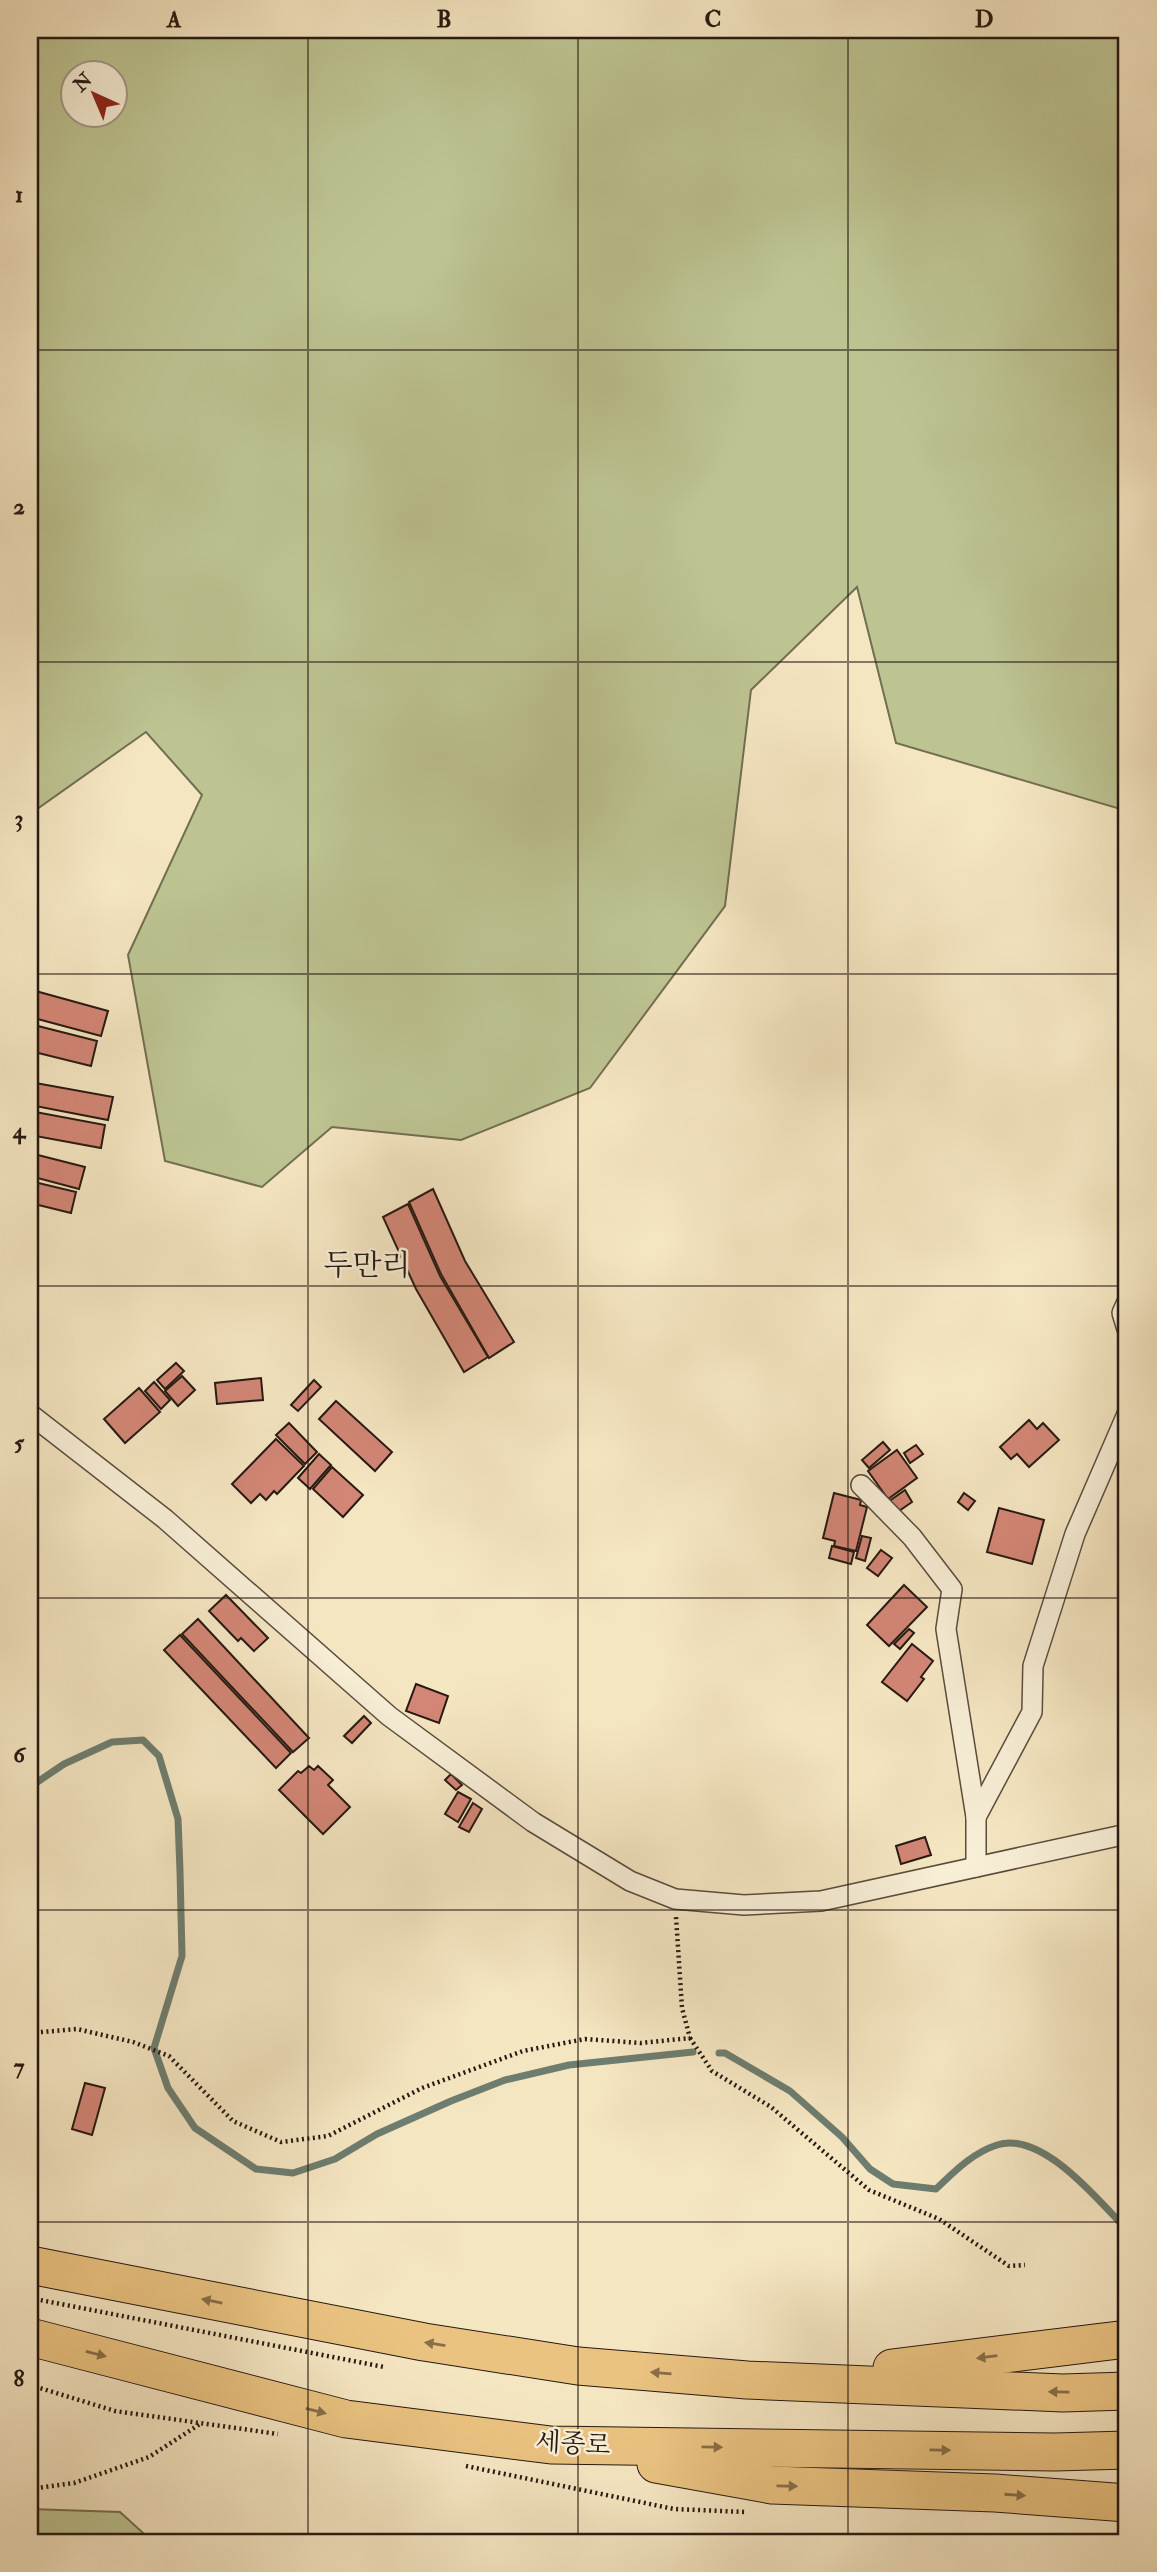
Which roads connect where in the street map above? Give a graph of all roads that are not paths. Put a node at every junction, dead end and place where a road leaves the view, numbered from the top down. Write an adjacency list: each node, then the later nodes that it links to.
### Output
1 (1127, 1302): 2 (street)
2 (1127, 1329)
3 (30, 1414): 8 (street)
4 (1127, 1414): 6 (street)
5 (861, 1485): 6 (street)
6 (976, 1817): 8 (street)
7 (1127, 1834): 8 (street)
8 (976, 1867)
9 (30, 2265): 12 (highway, one-way to 9)
10 (30, 2337): 14 (highway, 세종로, one-way to 14)
11 (1127, 2339): 12 (highway, one-way to 12)
12 (747, 2380): 13 (highway, one-way to 12)
13 (1127, 2391)
14 (551, 2445): 15 (highway, 세종로, one-way to 15); 16 (highway, one-way to 16)
15 (1127, 2450)
16 (1127, 2503)

